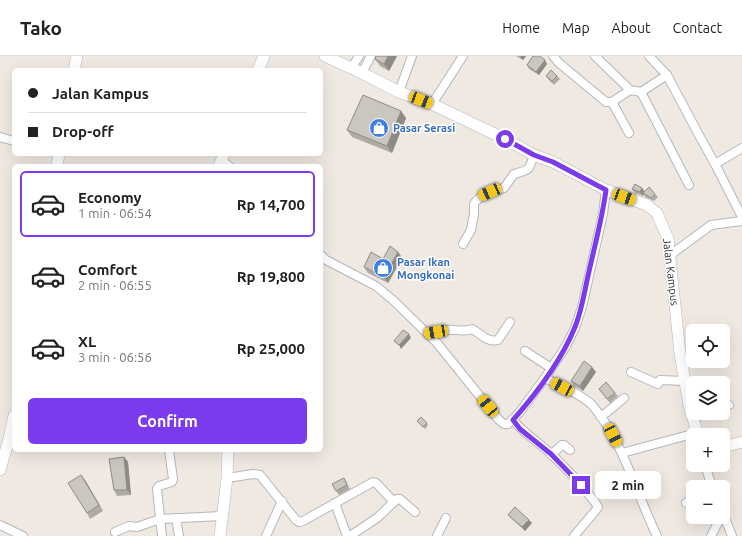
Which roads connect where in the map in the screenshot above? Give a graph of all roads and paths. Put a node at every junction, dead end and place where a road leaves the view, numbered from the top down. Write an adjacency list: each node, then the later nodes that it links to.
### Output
1 (77, 56): 11 (street)
2 (264, 56): 12 (street)
3 (326, 56): 13 (street, Jalan Kampus)
4 (359, 56): 13 (street)
5 (371, 56): 14 (street)
6 (412, 56): 17 (street)
7 (463, 56): 20 (street)
8 (553, 56): 19 (street)
9 (596, 56): 16 (street)
10 (649, 56): 15 (street)
11 (74, 68)
12 (259, 68)
13 (351, 68): 14 (street, Jalan Kampus)
14 (362, 73): 17 (street, Jalan Kampus)
15 (667, 75): 18 (street); 26 (street)
16 (630, 90): 18 (street); 19 (street)
17 (399, 92): 20 (street, Jalan Kampus)
18 (641, 92): 27 (street)
19 (612, 102): 21 (street)
20 (432, 104): 25 (street, Jalan Kampus)
21 (629, 133)
22 (0, 137): 23 (street)
23 (12, 140)
24 (742, 148): 26 (street)
25 (534, 155): 28 (street, Jalan Kampus); 31 (street)
26 (715, 164): 29 (street)
27 (689, 185)
28 (606, 190): 32 (street, Jalan Kampus); 37 (street)
29 (742, 217)
30 (742, 221): 32 (street)
31 (463, 244)
32 (669, 256): 40 (street, Jalan Kampus)
33 (323, 258): 35 (street)
34 (510, 322): 35 (street)
35 (428, 334): 44 (street)
36 (525, 352): 37 (street)
37 (552, 368): 39 (street)
38 (631, 372): 40 (street)
39 (546, 378): 43 (street); 44 (street)
40 (685, 381): 41 (street, Jalan Kampus)
41 (686, 386)
42 (624, 398): 43 (street)
43 (600, 416): 53 (street)
44 (513, 420): 54 (street)
45 (12, 421): 46 (street)
46 (5, 437): 55 (street)
47 (686, 437): 53 (street)
48 (742, 442): 49 (street)
49 (730, 445)
50 (570, 450): 54 (street)
51 (169, 452): 64 (street)
52 (228, 452): 56 (street)
53 (622, 453): 77 (street)
54 (551, 454): 69 (street)
55 (0, 470)
56 (227, 478): 57 (street); 61 (street)
57 (282, 501): 59 (street); 74 (street)
58 (394, 502): 59 (street); 60 (street); 75 (street)
59 (335, 503): 75 (street)
60 (415, 512)
61 (222, 516): 62 (street); 73 (street)
62 (176, 518): 64 (street); 72 (street)
63 (446, 518): 76 (street)
64 (160, 519): 68 (street); 71 (street)
65 (717, 524): 78 (street)
66 (727, 524): 79 (street)
67 (0, 525): 70 (street)
68 (115, 532)
69 (575, 535)
70 (22, 536)
71 (162, 536)
72 (179, 536)
73 (220, 536)
74 (266, 536)
75 (349, 536)
76 (438, 536)
77 (657, 536)
78 (711, 536)
79 (732, 536)

